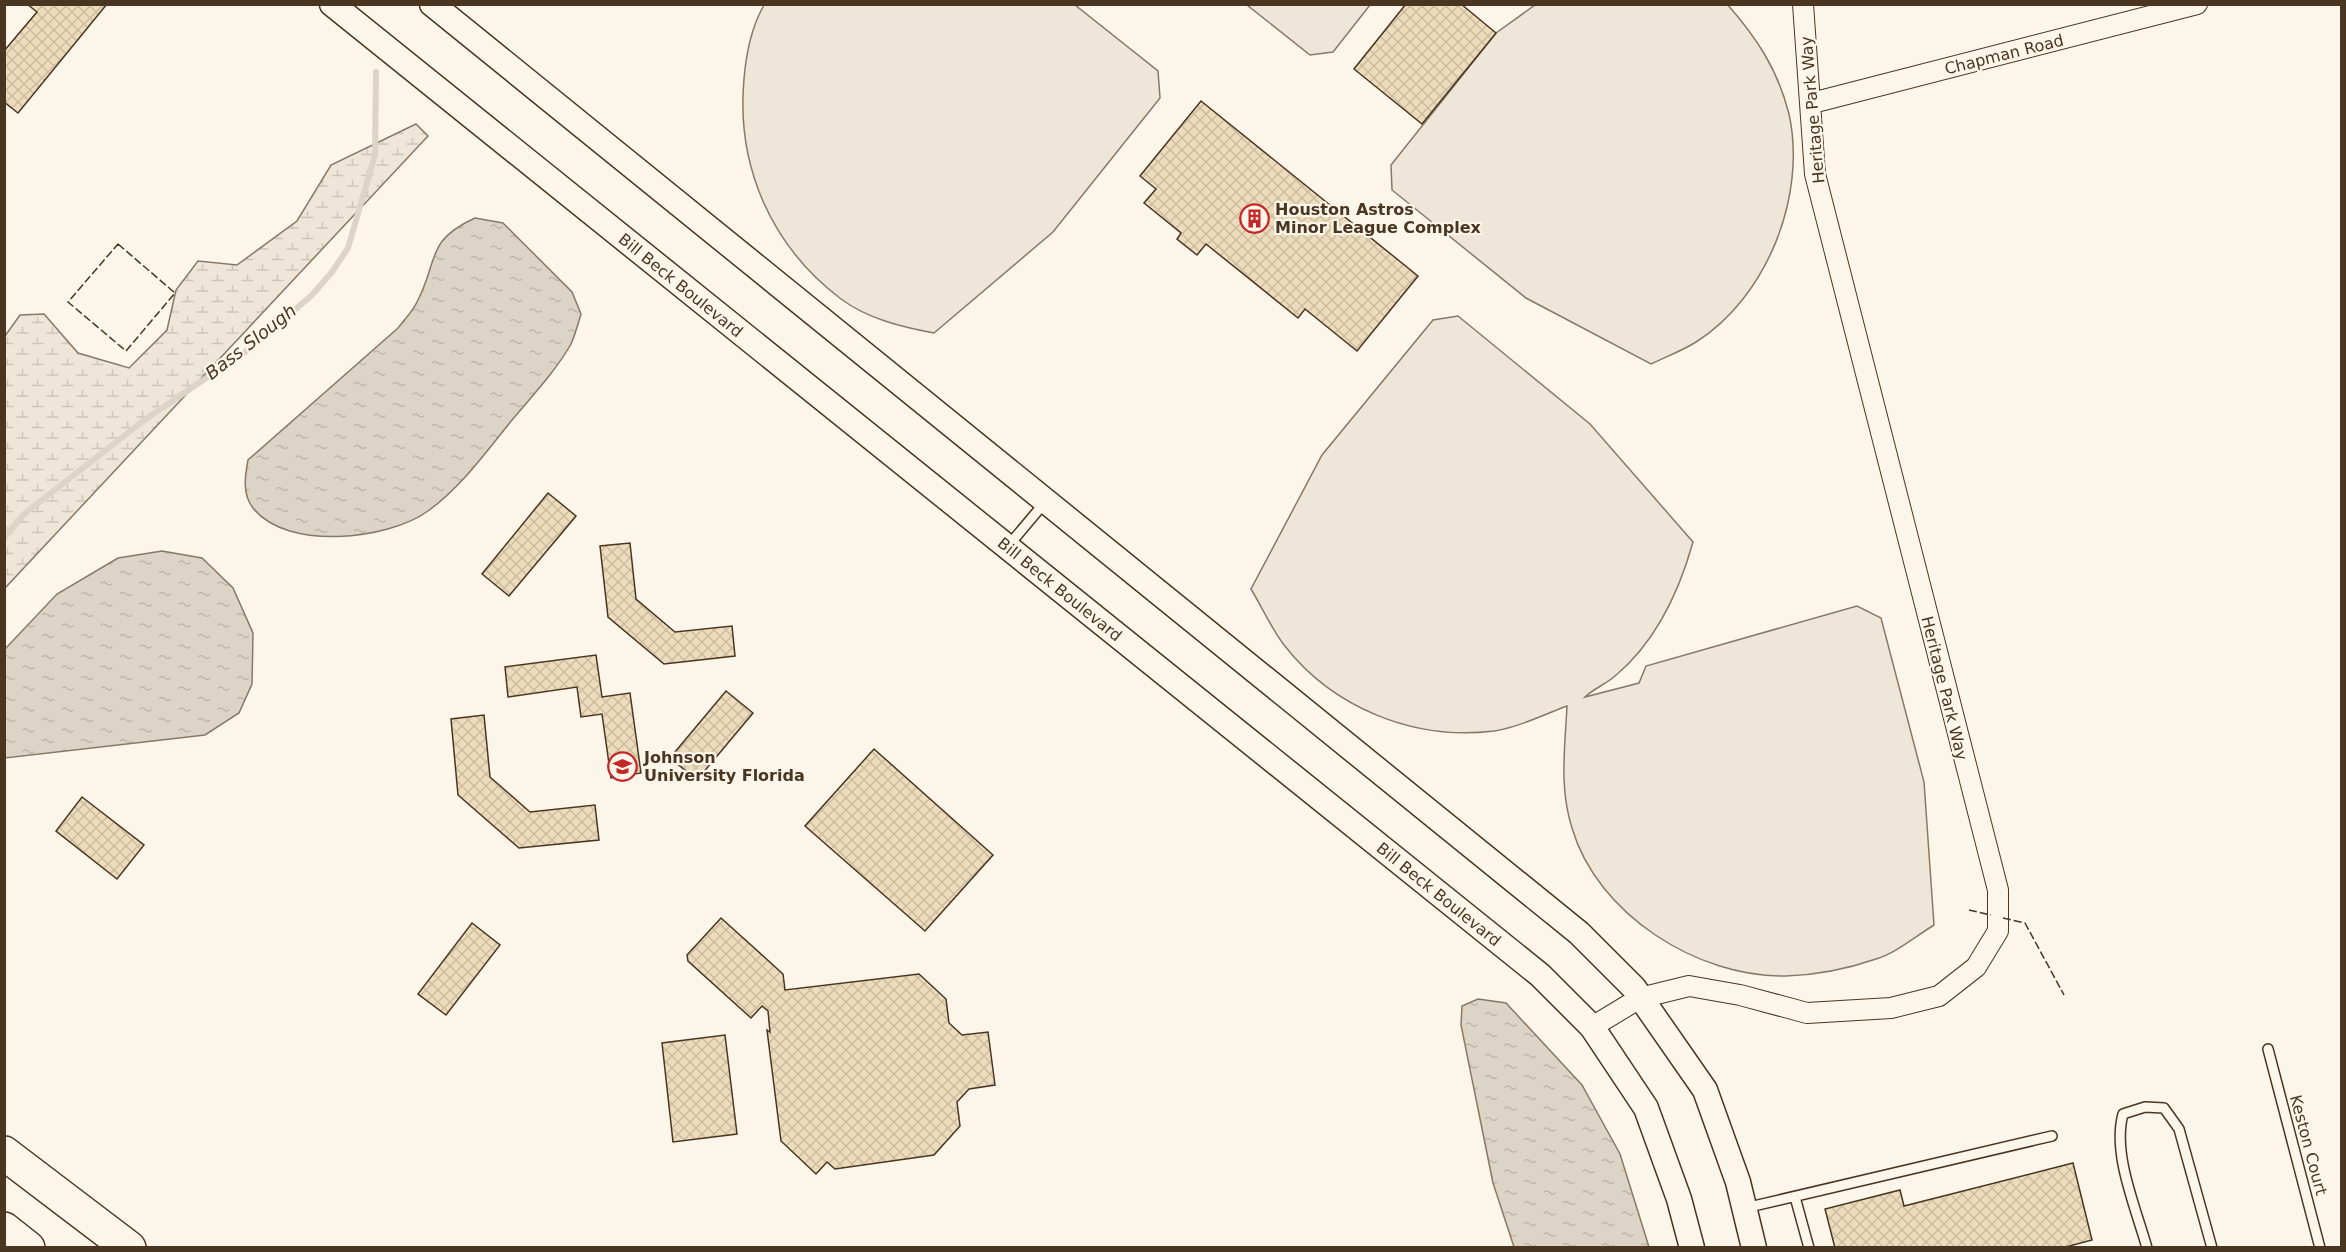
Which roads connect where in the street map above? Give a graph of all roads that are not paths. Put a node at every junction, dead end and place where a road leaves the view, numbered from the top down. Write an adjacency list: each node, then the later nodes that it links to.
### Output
1 (332, 4): 7 (street, Bill Beck Boulevard)
2 (432, 4): 6 (street)
3 (1803, 4): 5 (street, Heritage Park Way)
4 (2197, 4): 5 (street, Chapman Road)
5 (1812, 103): 8 (street, Heritage Park Way)
6 (1046, 501): 7 (lane); 8 (street)
7 (1007, 547): 9 (street, Bill Beck Boulevard)
8 (1640, 998): 9 (street, Heritage Park Way); 14 (street)
9 (1592, 1027): 18 (street, Bill Beck Boulevard)
10 (2268, 1049): 23 (lane, Keston Court)
11 (2052, 1136): 13 (lane)
12 (4, 1153): 17 (highway)
13 (1795, 1197): 14 (lane); 20 (lane)
14 (1745, 1208): 19 (street)
15 (4, 1229): 16 (highway)
16 (28, 1248)
17 (129, 1248)
18 (1692, 1248)
19 (1754, 1248)
20 (1809, 1248)
21 (2147, 1248): 22 (lane)
22 (2212, 1248)
23 (2320, 1248)

